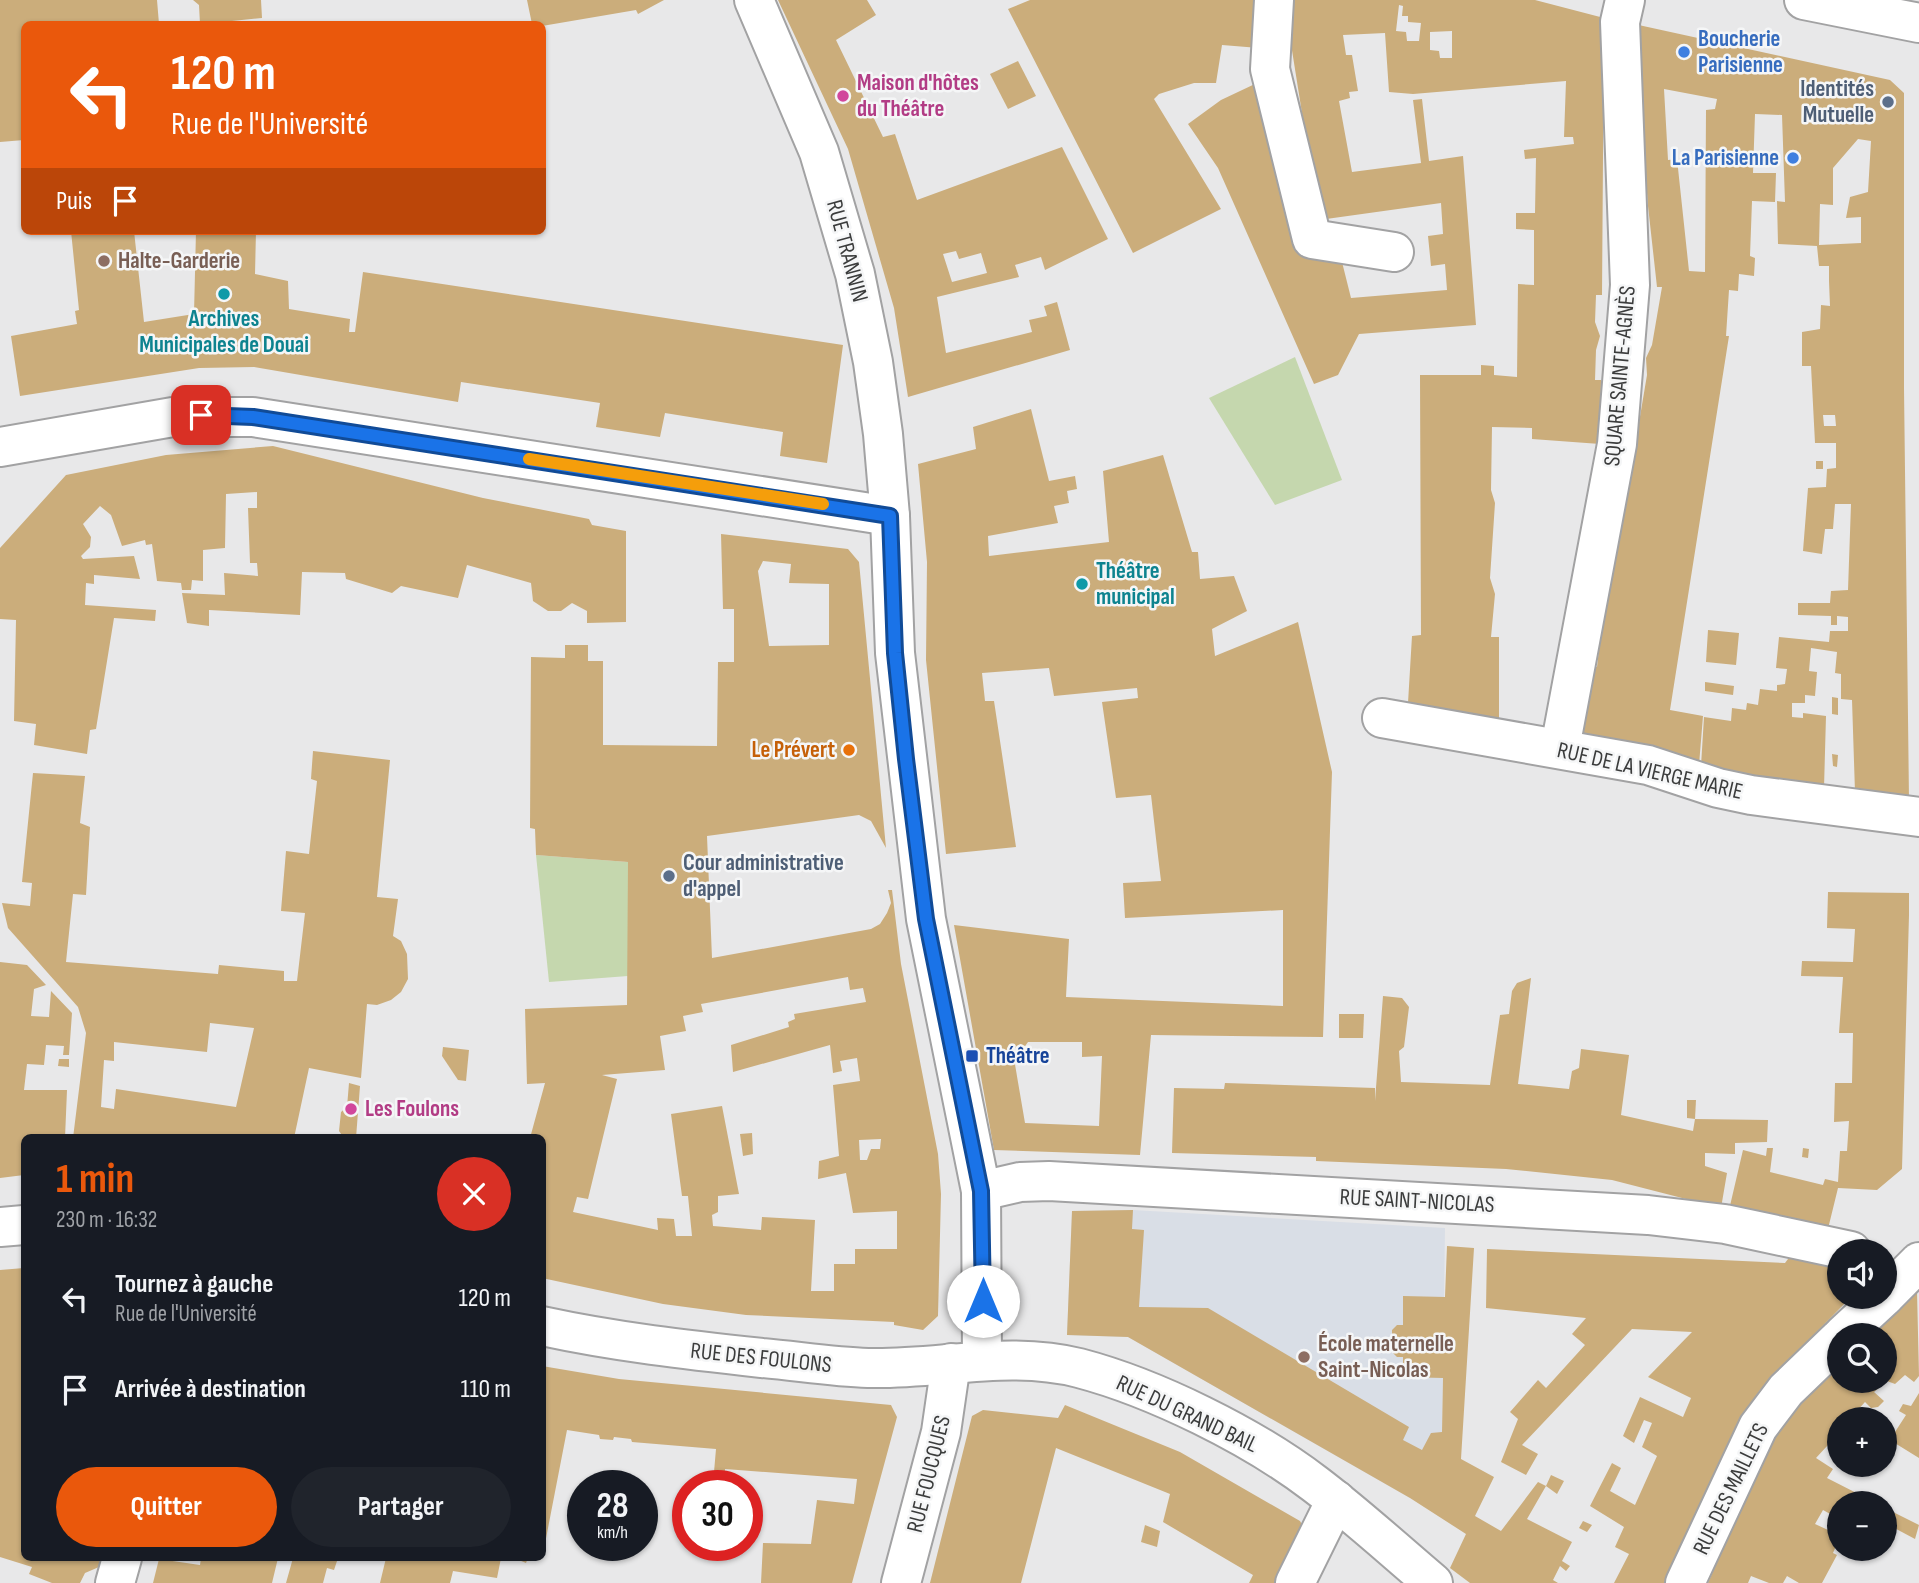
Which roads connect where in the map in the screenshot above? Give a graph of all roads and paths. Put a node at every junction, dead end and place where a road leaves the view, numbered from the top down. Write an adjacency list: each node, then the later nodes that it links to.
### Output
1 (754, 0): 8 (street, RUE TRANNIN)
2 (1274, 0): 6 (street)
3 (1625, 0): 10 (street, SQUARE SAINTE-AGNÈS)
4 (1804, 0): 5 (street)
5 (1919, 23)
6 (1394, 252)
7 (0, 447): 8 (street)
8 (890, 516): 12 (street, RUE TRANNIN)
9 (1382, 718): 10 (street, RUE DE LA VIERGE MARIE)
10 (1560, 748): 11 (street, RUE DE LA VIERGE MARIE)
11 (1919, 817)
12 (981, 1191): 15 (street, RUE SAINT-NICOLAS); 23 (street, RUE FOUCQUES)
13 (21, 1225): 14 (street)
14 (0, 1227)
15 (1827, 1246)
16 (1897, 1257): 17 (street)
17 (1919, 1260): 18 (street, RUE DES MAILLETS)
18 (1897, 1283)
19 (1870, 1309): 20 (street, RUE DES MAILLETS)
20 (1856, 1323)
21 (546, 1327): 23 (street, RUE DES FOULONS)
22 (1827, 1350): 30 (street, RUE DES MAILLETS)
23 (966, 1361): 24 (street, RUE DU GRAND BAIL); 27 (street, RUE FOUCQUES)
24 (1336, 1500): 28 (street); 29 (street, RUE DU GRAND BAIL)
25 (121, 1561): 26 (street)
26 (115, 1583)
27 (901, 1583)
28 (1295, 1583)
29 (1433, 1583)
30 (1685, 1583)

